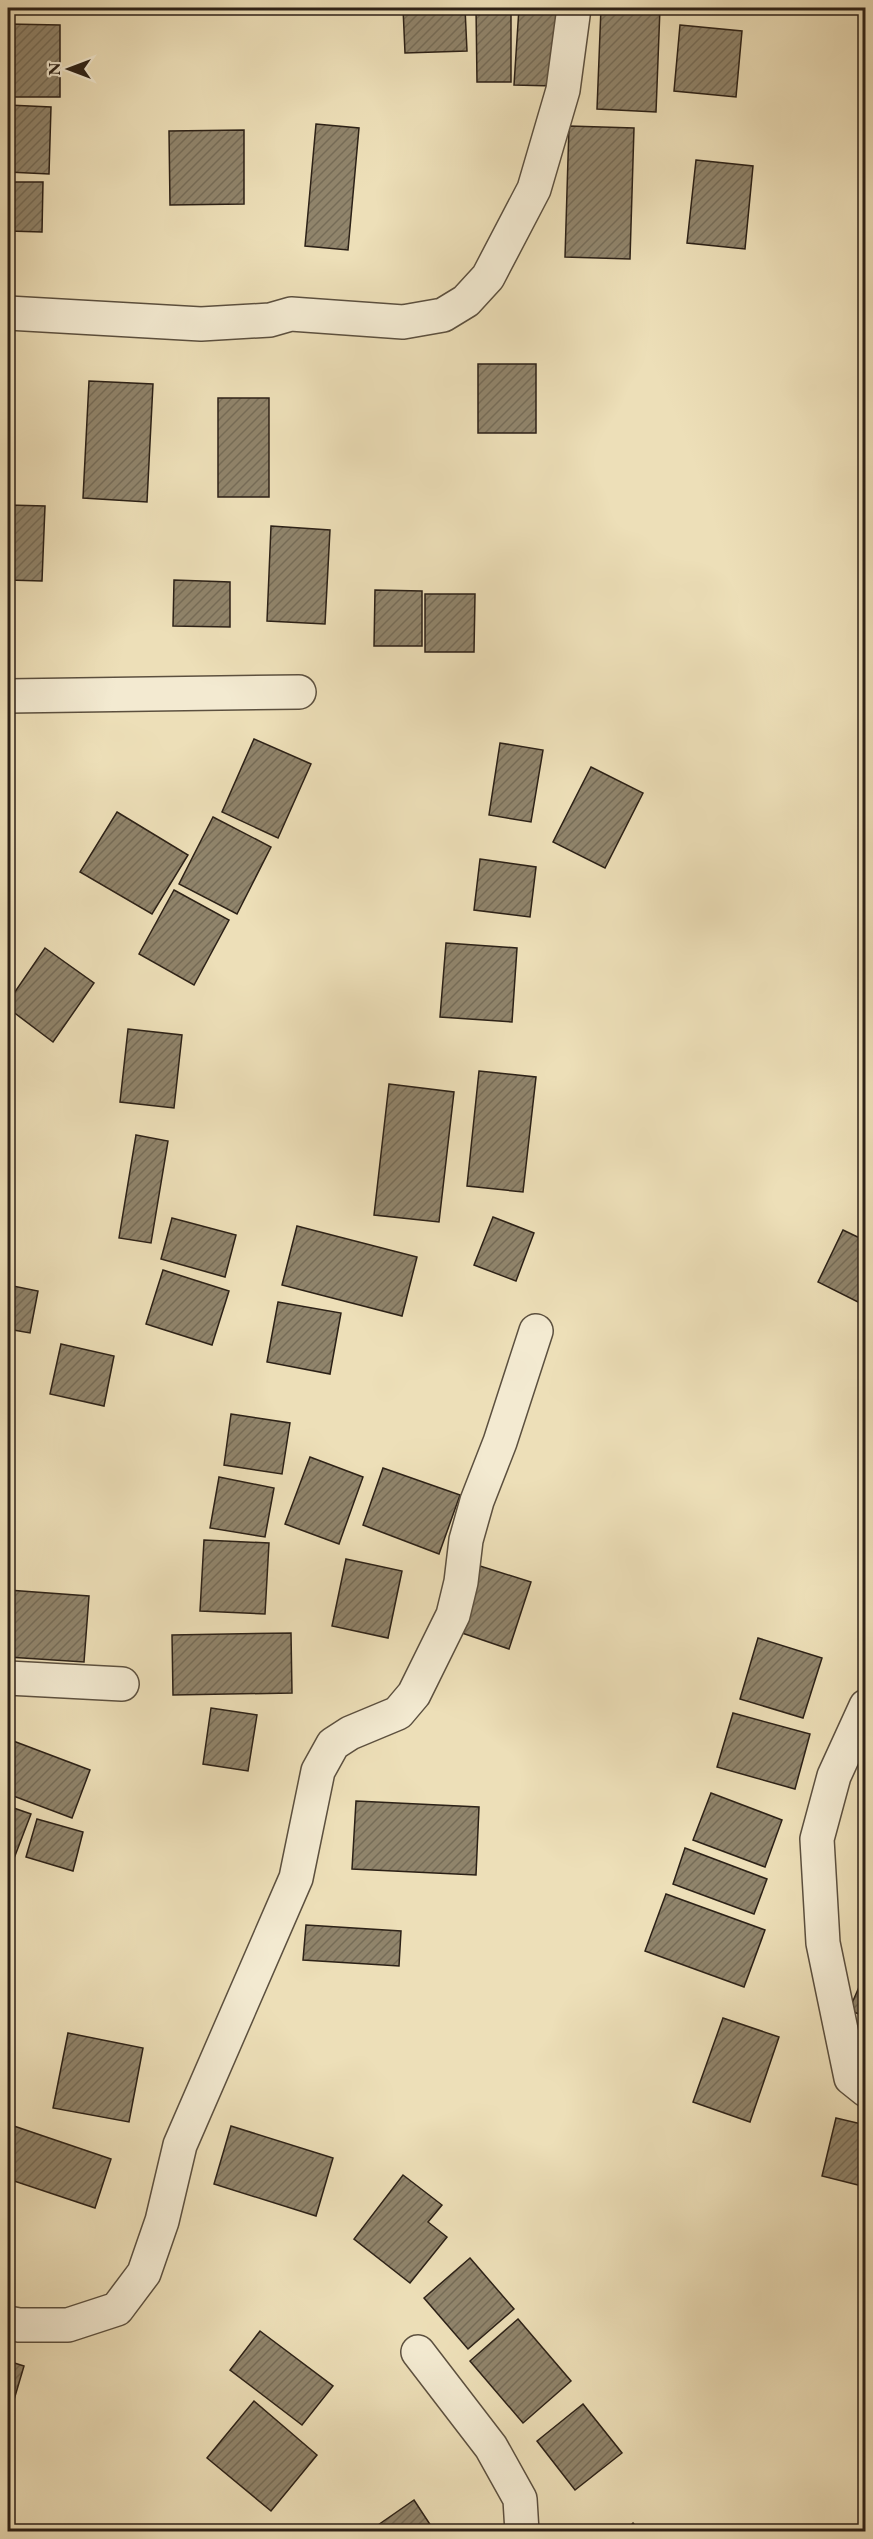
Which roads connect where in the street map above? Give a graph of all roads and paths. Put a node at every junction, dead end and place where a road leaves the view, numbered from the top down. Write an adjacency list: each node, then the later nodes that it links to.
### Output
1 (573, 8): 2 (street)
2 (8, 313)
3 (299, 692): 4 (street)
4 (8, 696)
5 (536, 1331): 10 (street)
6 (8, 1678): 7 (street)
7 (122, 1684)
8 (866, 1706): 9 (street)
9 (866, 2090)
10 (8, 2323)
11 (418, 2352): 12 (street)
12 (522, 2532)

